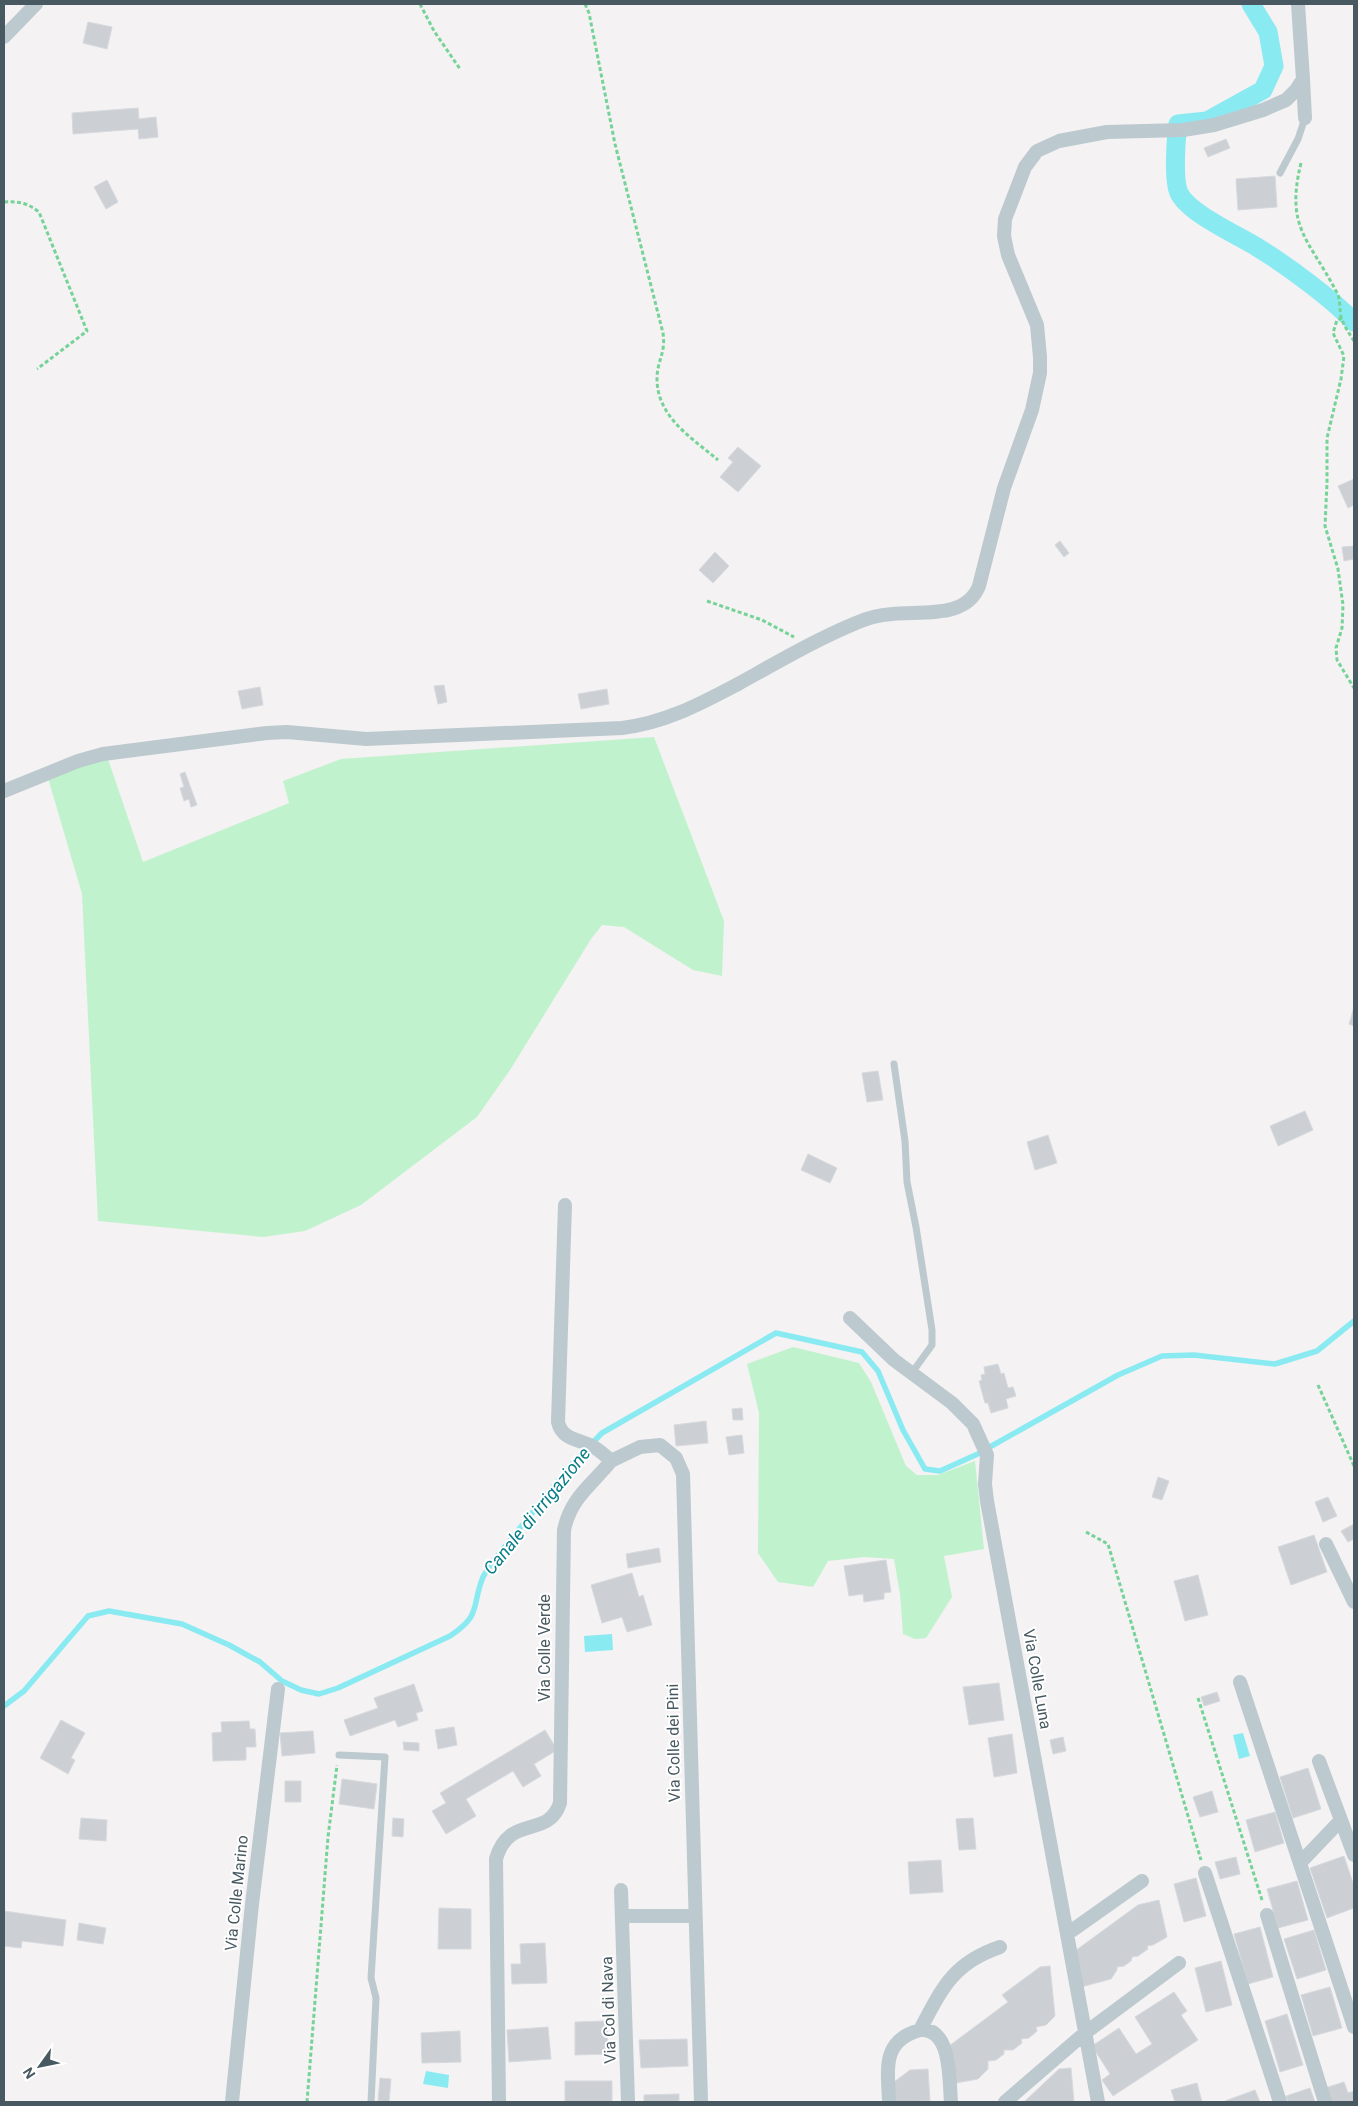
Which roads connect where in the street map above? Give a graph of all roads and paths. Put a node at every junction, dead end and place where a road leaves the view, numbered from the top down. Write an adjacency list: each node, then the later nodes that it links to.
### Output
1 (36, 4): 5 (street)
2 (420, 4): 6 (path)
3 (585, 4): 15 (path)
4 (1298, 4): 7 (street)
5 (4, 37)
6 (460, 69)
7 (1303, 79): 8 (street); 17 (street)
8 (1305, 118): 10 (lane)
9 (1302, 160): 12 (path)
10 (1280, 174)
11 (4, 202): 14 (path)
12 (1342, 318): 13 (path); 18 (path)
13 (1354, 341)
14 (38, 368)
15 (718, 460)
16 (707, 601): 17 (path)
17 (812, 644): 19 (street)
18 (1354, 688)
19 (4, 792)
20 (894, 1064): 23 (lane)
21 (565, 1206): 25 (street)
22 (850, 1318): 23 (street, Via Colle Luna)
23 (911, 1374): 44 (street, Via Colle Luna)
24 (1318, 1385): 26 (path)
25 (611, 1461): 43 (street, Via Colle dei Pini); 53 (street, Via Colle Verde)
26 (1354, 1466)
27 (1086, 1532): 38 (path)
28 (1326, 1544): 29 (street)
29 (1354, 1602)
30 (1240, 1682): 37 (street)
31 (278, 1689): 50 (street, Via Colle Marino)
32 (1198, 1698): 41 (path)
33 (339, 1755): 51 (path); 52 (lane)
34 (1320, 1761): 35 (street)
35 (1341, 1820): 36 (street); 37 (street)
36 (1354, 1855)
37 (1300, 1863): 47 (street)
38 (1205, 1873): 60 (street)
39 (1142, 1881): 44 (street)
40 (621, 1890): 42 (street, Via Col di Nava)
41 (1267, 1915): 61 (street)
42 (623, 1916): 43 (street); 54 (street, Via Col di Nava)
43 (695, 1916): 55 (street, Via Colle dei Pini)
44 (1067, 1934): 49 (street, Via Colle Luna)
45 (1000, 1947): 48 (street)
46 (1180, 1963): 49 (street)
47 (1354, 2027)
48 (920, 2030): 56 (street); 57 (street)
49 (1085, 2033): 58 (street); 59 (street, Via Colle Luna)
50 (232, 2102)
51 (307, 2102)
52 (371, 2102)
53 (498, 2102)
54 (628, 2102)
55 (701, 2102)
56 (888, 2102)
57 (952, 2102)
58 (1005, 2102)
59 (1098, 2102)
60 (1280, 2102)
61 (1325, 2102)

